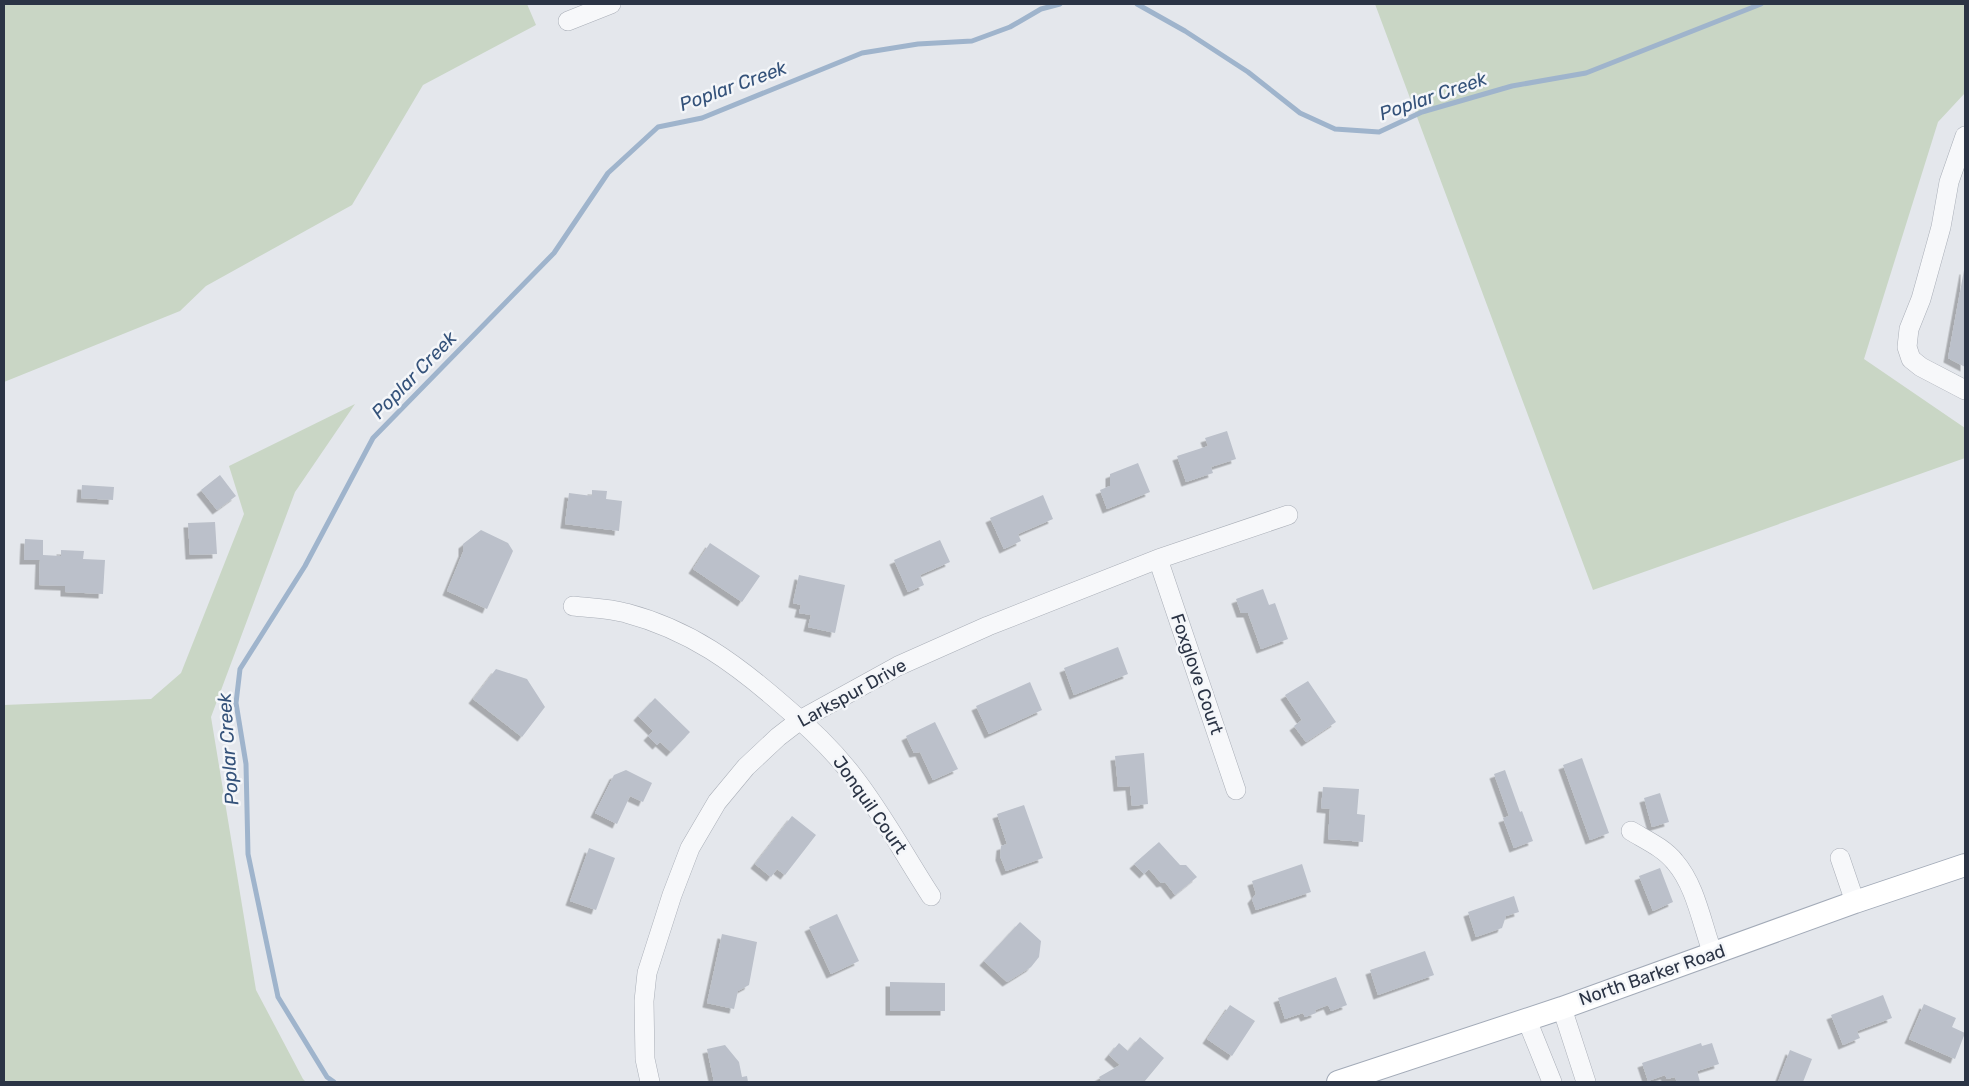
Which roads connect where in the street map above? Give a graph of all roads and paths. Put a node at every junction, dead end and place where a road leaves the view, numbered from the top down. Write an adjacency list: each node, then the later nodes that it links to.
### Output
1 (611, 4): 2 (street)
2 (568, 21)
3 (1965, 136): 4 (street)
4 (1965, 390)
5 (1288, 515): 6 (street, Larkspur Drive)
6 (1158, 559): 8 (street, Larkspur Drive); 9 (street, Foxglove Court)
7 (573, 606): 8 (street, Jonquil Court)
8 (800, 720): 13 (street, Jonquil Court); 18 (street, Larkspur Drive)
9 (1236, 790)
10 (1631, 831): 15 (street)
11 (1840, 858): 14 (street)
12 (1965, 865): 14 (main road, North Barker Road)
13 (931, 896)
14 (1855, 902): 15 (main road, North Barker Road)
15 (1713, 954): 16 (main road, North Barker Road)
16 (1562, 1008): 17 (main road, North Barker Road); 21 (street)
17 (1527, 1020): 19 (main road, North Barker Road); 20 (street)
18 (650, 1082)
19 (1338, 1082)
20 (1552, 1082)
21 (1586, 1082)

